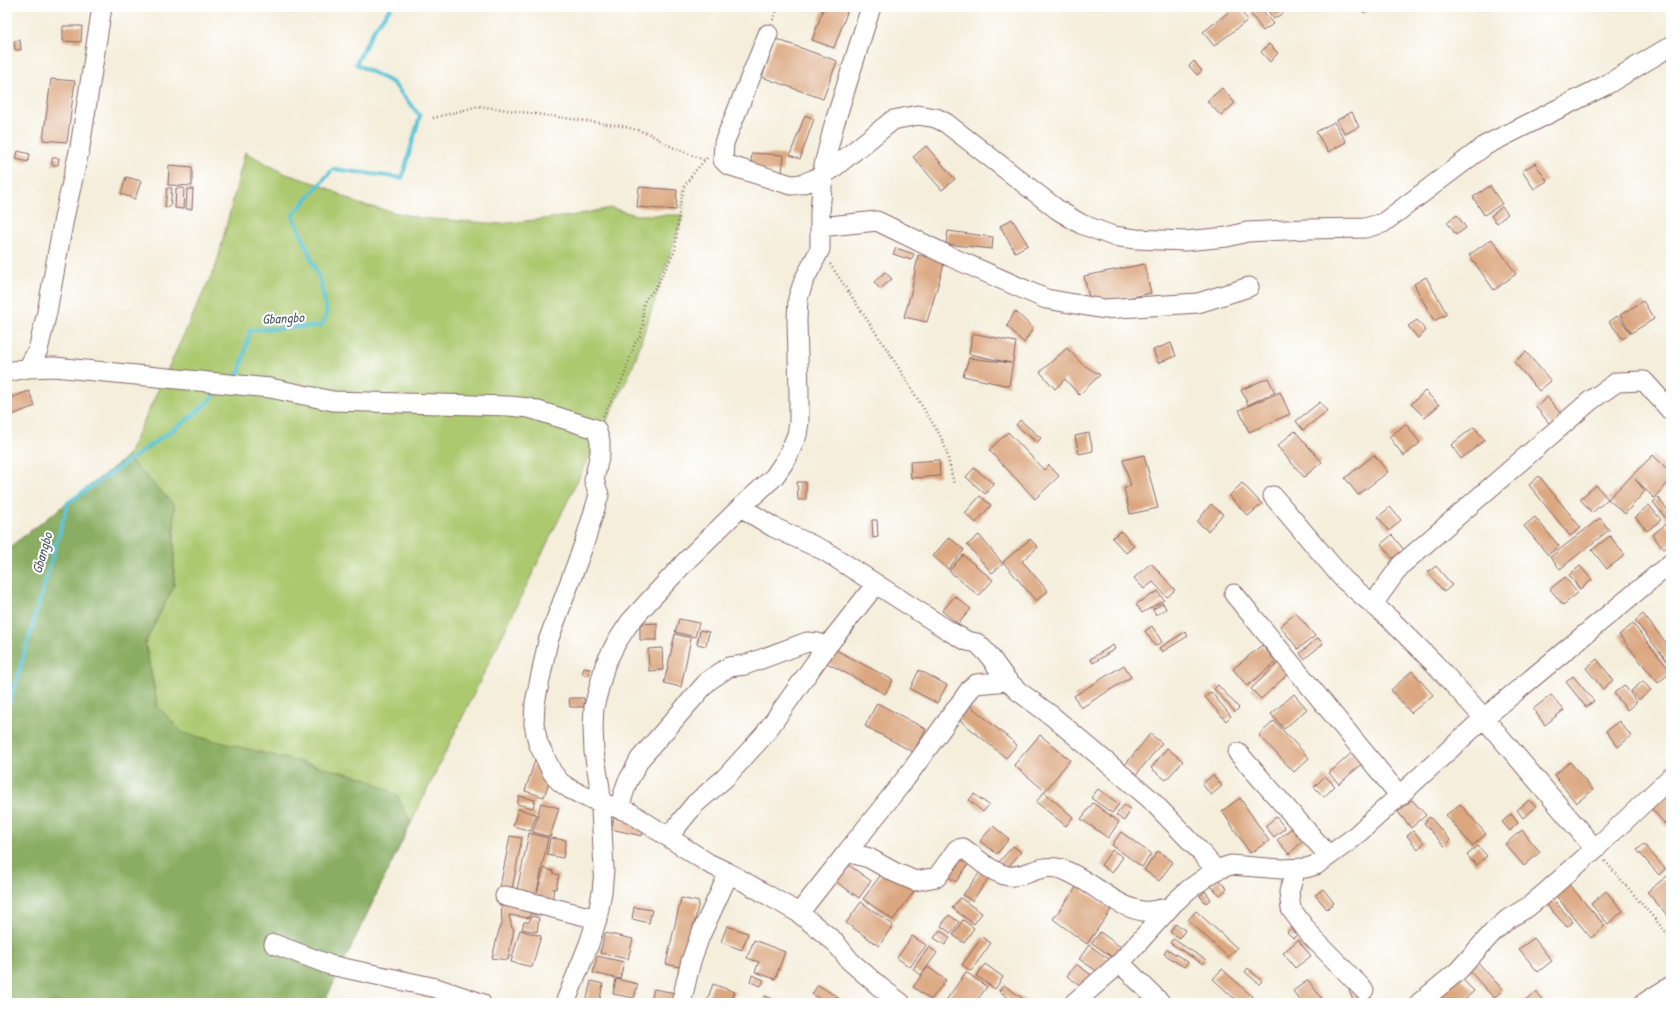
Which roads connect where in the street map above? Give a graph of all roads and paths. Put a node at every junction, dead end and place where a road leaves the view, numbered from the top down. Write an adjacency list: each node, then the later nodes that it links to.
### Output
1 (102, 7): 12 (street)
2 (870, 7): 8 (street)
3 (768, 34): 6 (street)
4 (1671, 46): 8 (street)
5 (433, 118): 7 (path)
6 (724, 143): 7 (path); 8 (street)
7 (704, 160): 15 (path)
8 (823, 175): 9 (street)
9 (820, 228): 10 (street); 11 (street)
10 (820, 248): 16 (path); 18 (street)
11 (1249, 287)
12 (28, 368): 13 (street); 15 (street)
13 (7, 372)
14 (1671, 411): 22 (street)
15 (596, 429): 29 (street)
16 (954, 484)
17 (1273, 496): 22 (street)
18 (741, 507): 20 (street); 29 (street)
19 (1671, 563): 25 (street)
20 (876, 584): 23 (street); 24 (street)
21 (1234, 594): 28 (street)
22 (1373, 604): 25 (street)
23 (825, 649): 30 (street); 31 (street)
24 (1008, 681): 33 (street); 36 (street)
25 (1484, 718): 28 (street); 32 (street)
26 (1238, 753): 34 (street)
27 (1671, 777): 32 (street)
28 (1400, 796): 34 (street)
29 (600, 801): 30 (street); 41 (street)
30 (619, 808): 31 (street)
31 (668, 836): 37 (street)
32 (1595, 849): 42 (path); 53 (street)
33 (847, 852): 39 (street); 40 (street)
34 (1329, 856): 35 (street)
35 (1296, 869): 36 (street); 46 (street)
36 (1216, 870): 39 (street)
37 (729, 873): 40 (street); 49 (street)
38 (505, 896): 41 (street)
39 (1170, 907): 44 (street)
40 (799, 913): 50 (street)
41 (597, 919): 48 (street)
42 (1671, 938)
43 (274, 944): 47 (street)
44 (1120, 964): 51 (street); 52 (street)
45 (1671, 986): 54 (street)
46 (1364, 990)
47 (481, 1003)
48 (565, 1003)
49 (681, 1003)
50 (901, 1003)
51 (1074, 1003)
52 (1161, 1003)
53 (1420, 1003)
54 (1644, 1003)

